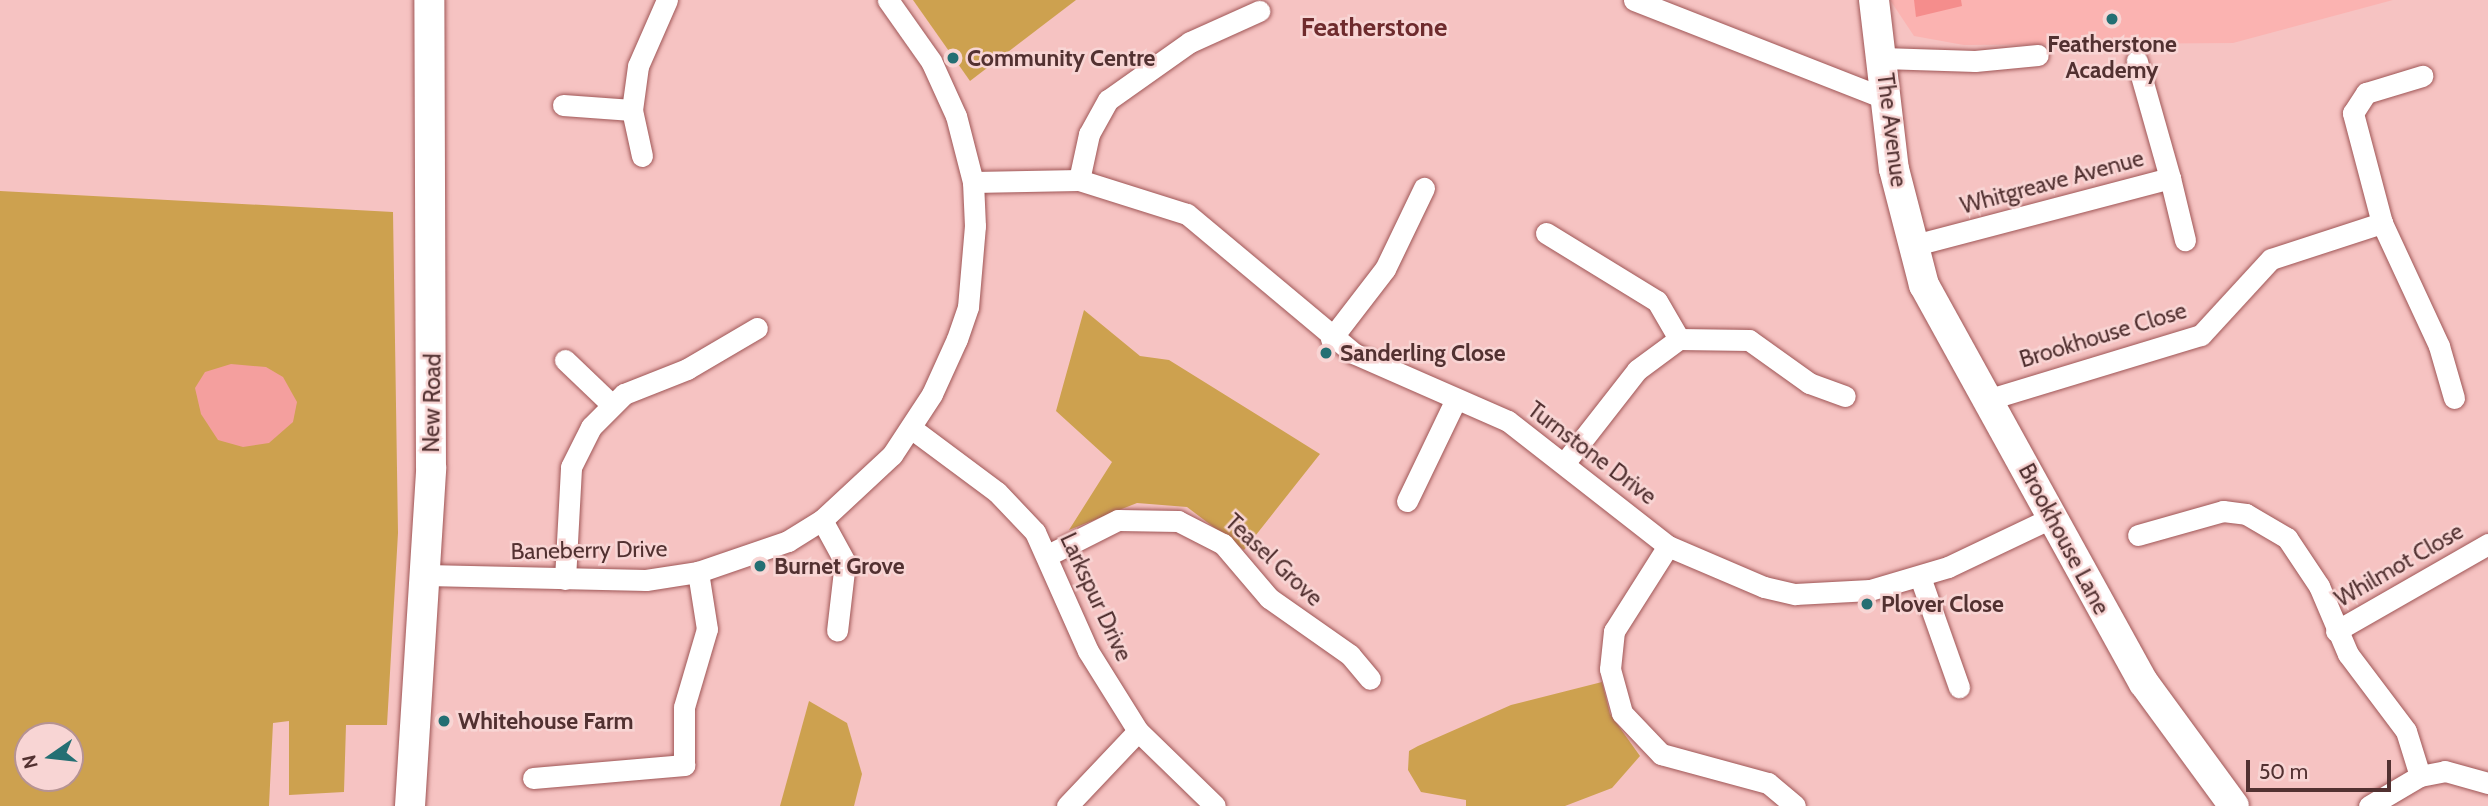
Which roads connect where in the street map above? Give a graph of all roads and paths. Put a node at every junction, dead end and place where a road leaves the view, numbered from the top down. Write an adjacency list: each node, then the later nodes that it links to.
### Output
1 (429, 0): 42 (street, New Road)
2 (667, 0): 13 (street)
3 (888, 0): 17 (street, Baneberry Drive)
4 (1634, 0): 11 (street)
5 (1874, 0): 8 (street, The Avenue)
6 (1259, 11): 16 (street)
7 (2038, 55): 8 (street)
8 (1882, 58): 11 (street, The Avenue)
9 (2137, 61): 15 (street, Whitgreave Avenue)
10 (2423, 76): 19 (street)
11 (1887, 99): 22 (street, The Avenue)
12 (564, 105): 13 (street)
13 (632, 110): 14 (street)
14 (642, 156)
15 (2170, 178): 21 (street); 22 (street, Whitgreave Avenue)
16 (1079, 180): 17 (street, Turnstone Drive); 24 (street, Turnstone Drive)
17 (973, 182): 32 (street, Baneberry Drive)
18 (1424, 188): 24 (street)
19 (2382, 223): 28 (street); 30 (street, Brookhouse Close)
20 (1546, 233): 25 (street)
21 (2185, 240)
22 (1913, 253): 30 (street, Brookhouse Lane)
23 (757, 328): 31 (street)
24 (1331, 339): 29 (street, Turnstone Drive)
25 (1679, 339): 27 (street); 33 (street)
26 (565, 360): 31 (street)
27 (1845, 396)
28 (2454, 398)
29 (1456, 399): 33 (street, Turnstone Drive); 34 (street)
30 (1990, 399): 35 (street, Brookhouse Lane)
31 (611, 404): 44 (street)
32 (911, 428): 36 (street, Baneberry Drive); 40 (street, Larkspur Drive)
33 (1566, 461): 39 (street, Turnstone Drive)
34 (1407, 501)
35 (2051, 519): 43 (street, Turnstone Drive); 57 (street, Brookhouse Lane)
36 (822, 520): 41 (street, Baneberry Drive); 45 (street)
37 (2138, 535): 46 (street)
38 (2488, 544): 46 (street, Whilmot Close)
39 (1668, 546): 43 (street, Turnstone Drive); 56 (street)
40 (1050, 554): 47 (street, Teasel Grove); 49 (street, Larkspur Drive)
41 (698, 572): 44 (street, Baneberry Drive); 51 (street)
42 (426, 575): 44 (street, Baneberry Drive); 53 (street, New Road)
43 (1920, 577): 48 (street)
44 (565, 579)
45 (837, 631)
46 (2336, 631): 50 (street)
47 (1370, 679)
48 (1959, 687)
49 (1138, 732): 54 (street); 55 (street, Larkspur Drive)
50 (2420, 776): 52 (street); 58 (street)
51 (533, 778)
52 (2488, 783)
53 (410, 806)
54 (1067, 806)
55 (1215, 806)
56 (1795, 806)
57 (2234, 806)
58 (2369, 806)

